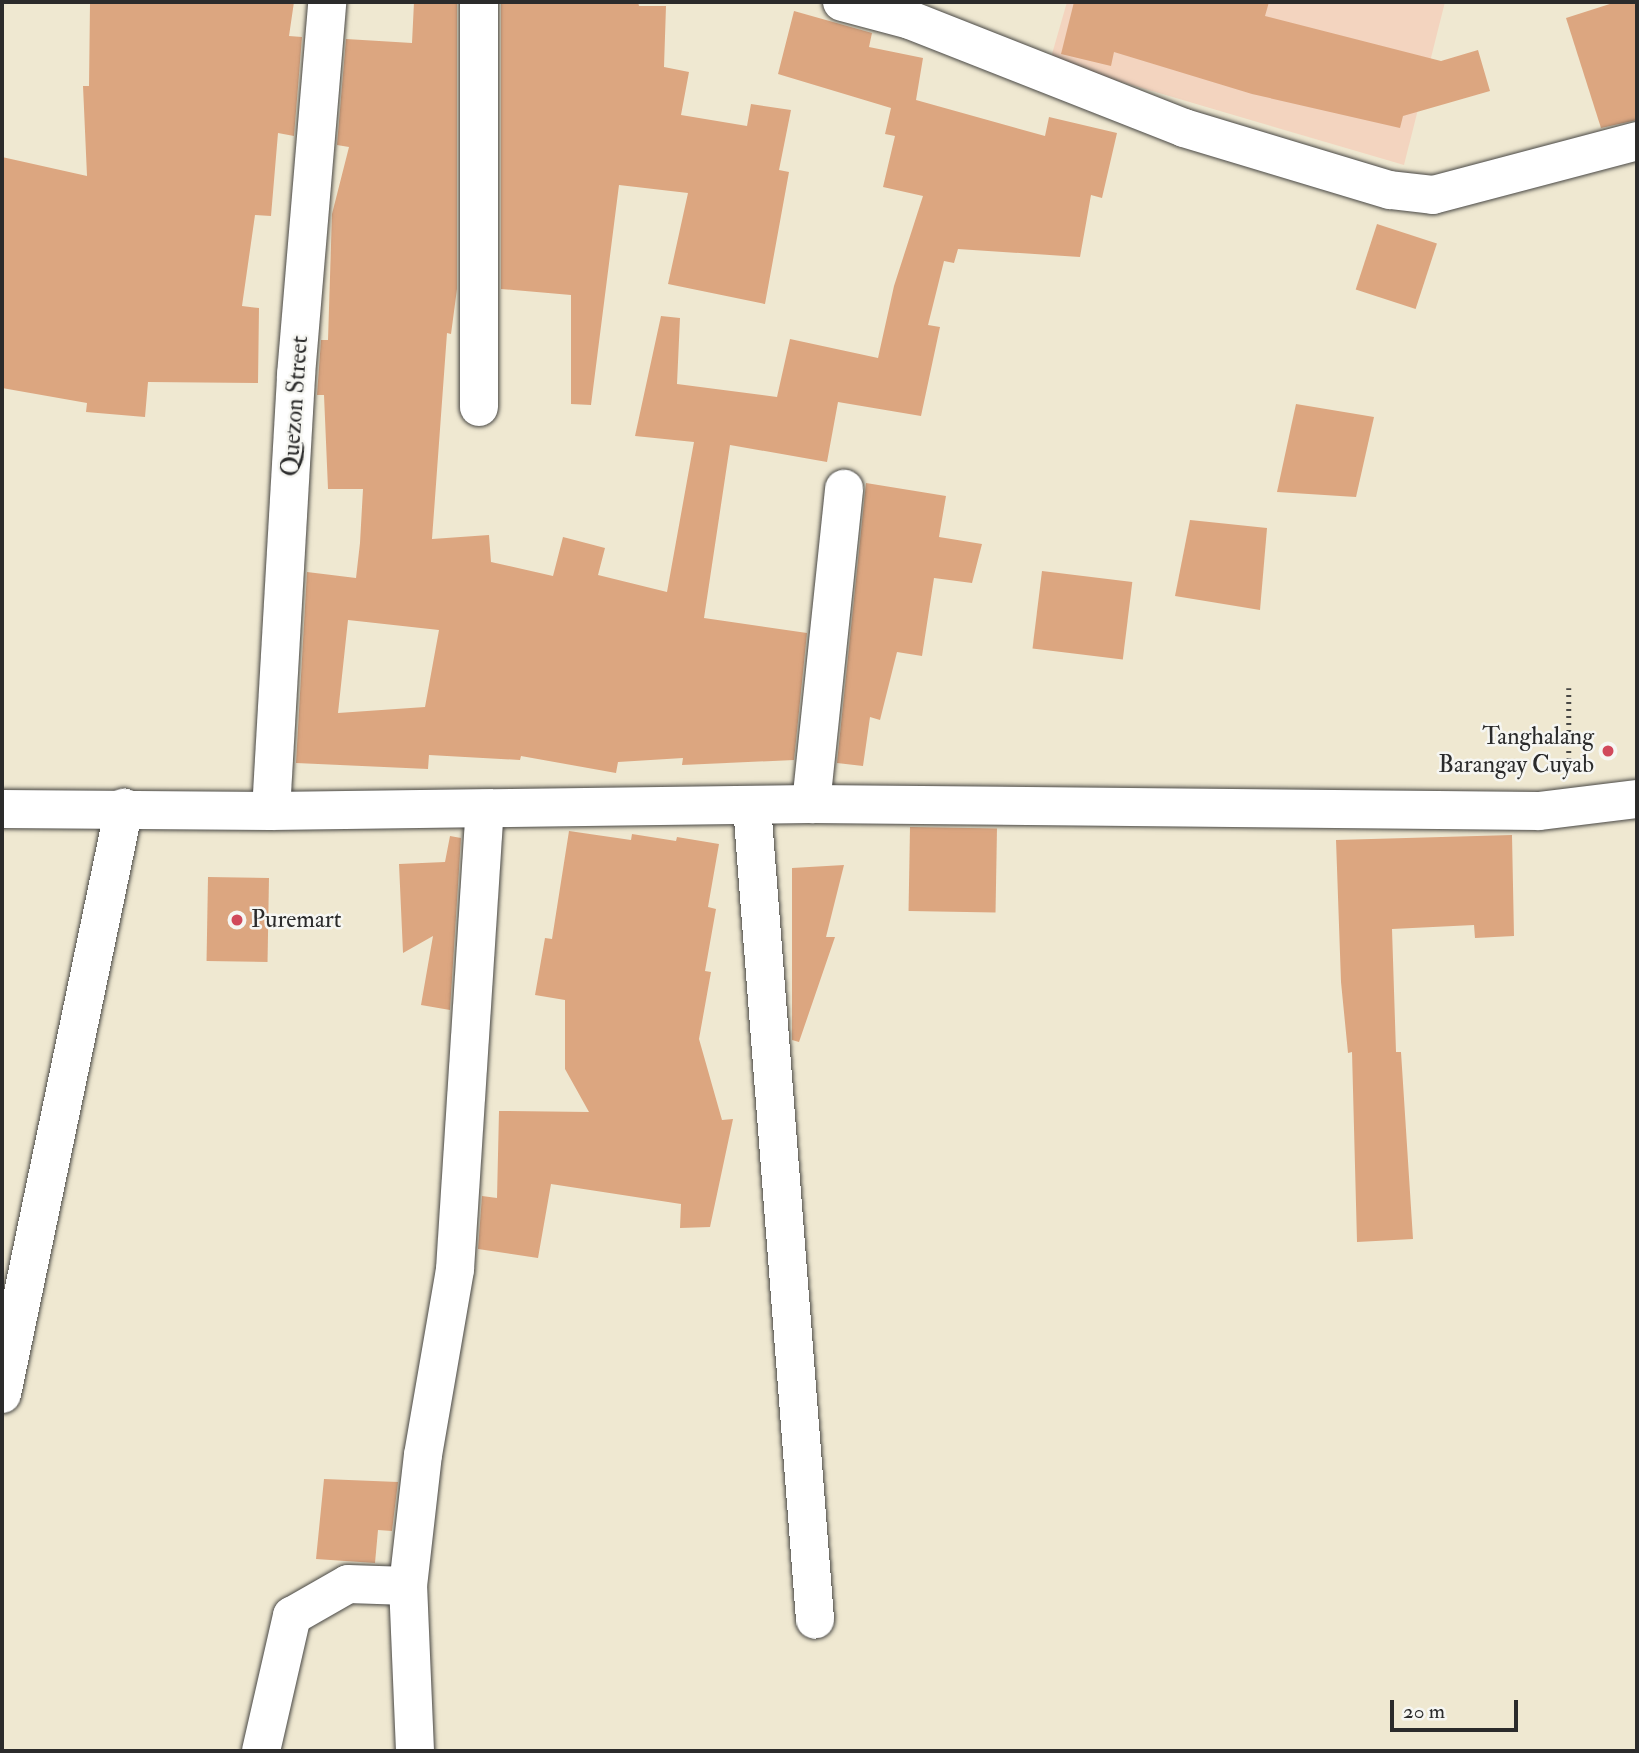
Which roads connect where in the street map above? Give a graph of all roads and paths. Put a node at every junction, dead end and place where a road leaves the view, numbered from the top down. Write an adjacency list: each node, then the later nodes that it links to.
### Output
1 (327, 2): 15 (street, Quezon Street)
2 (479, 2): 5 (street)
3 (842, 2): 4 (street)
4 (1637, 141)
5 (479, 407)
6 (844, 488): 9 (street)
7 (1569, 688): 11 (path)
8 (1637, 799): 11 (street)
9 (811, 804): 10 (street); 11 (street)
10 (752, 806): 14 (street); 18 (street)
11 (1569, 807)
12 (124, 808): 13 (street); 15 (street); 16 (street)
13 (2, 809)
14 (485, 809): 15 (street); 17 (street)
15 (271, 811)
16 (2, 1394)
17 (408, 1586): 19 (street); 20 (street)
18 (815, 1620)
19 (261, 1751)
20 (415, 1751)

